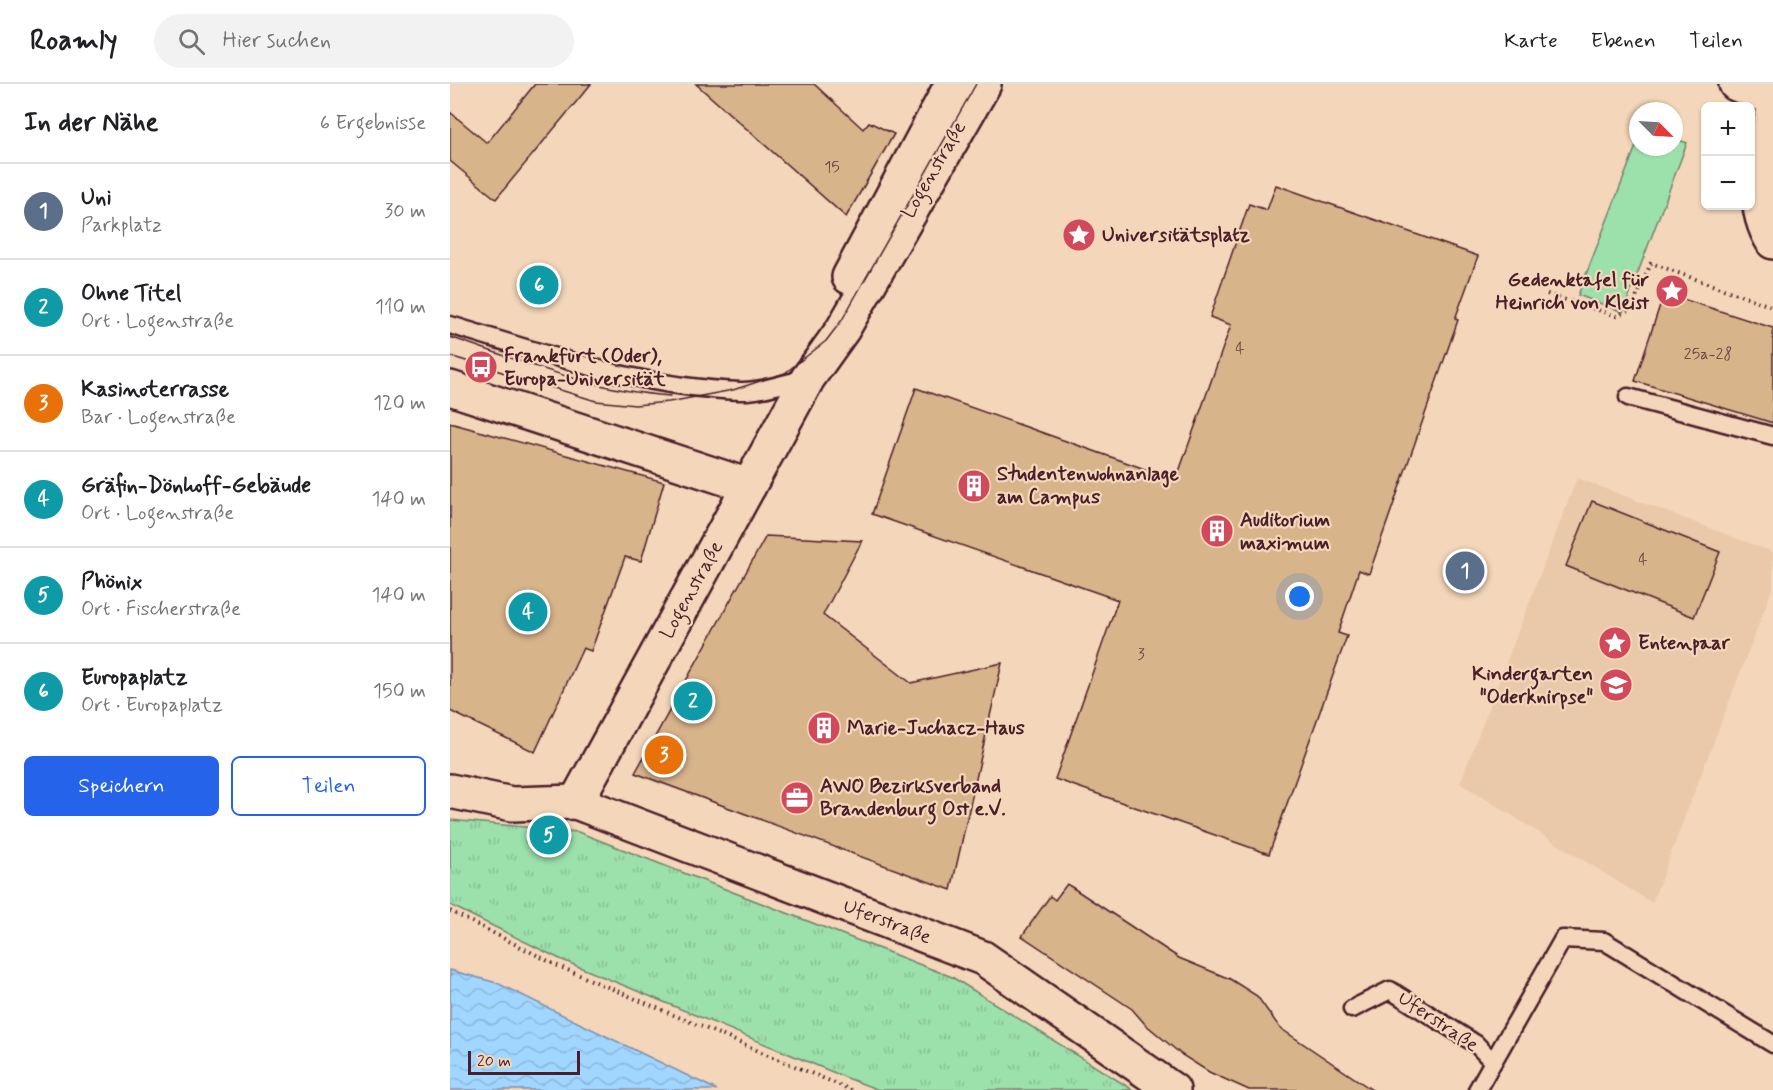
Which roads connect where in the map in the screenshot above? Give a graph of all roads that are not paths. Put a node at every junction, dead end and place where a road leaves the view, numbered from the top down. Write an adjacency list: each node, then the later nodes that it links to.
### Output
1 (952, 84): 8 (street, Logenstraße)
2 (984, 84): 8 (street, Logenstraße)
3 (1736, 84): 4 (street)
4 (1773, 98)
5 (1773, 112): 6 (street)
6 (1773, 242)
7 (450, 325): 8 (lane)
8 (808, 378): 12 (street, Logenstraße)
9 (450, 388): 12 (street)
10 (1628, 397): 11 (lane)
11 (1773, 436)
12 (749, 486): 14 (street, Logenstraße)
13 (450, 791): 14 (street)
14 (576, 802): 18 (street, Uferstraße)
15 (1352, 1009): 17 (lane, Uferstraße)
16 (1773, 1044): 17 (lane)
17 (1493, 1062): 19 (lane, Uferstraße)
18 (1173, 1090)
19 (1478, 1090)

